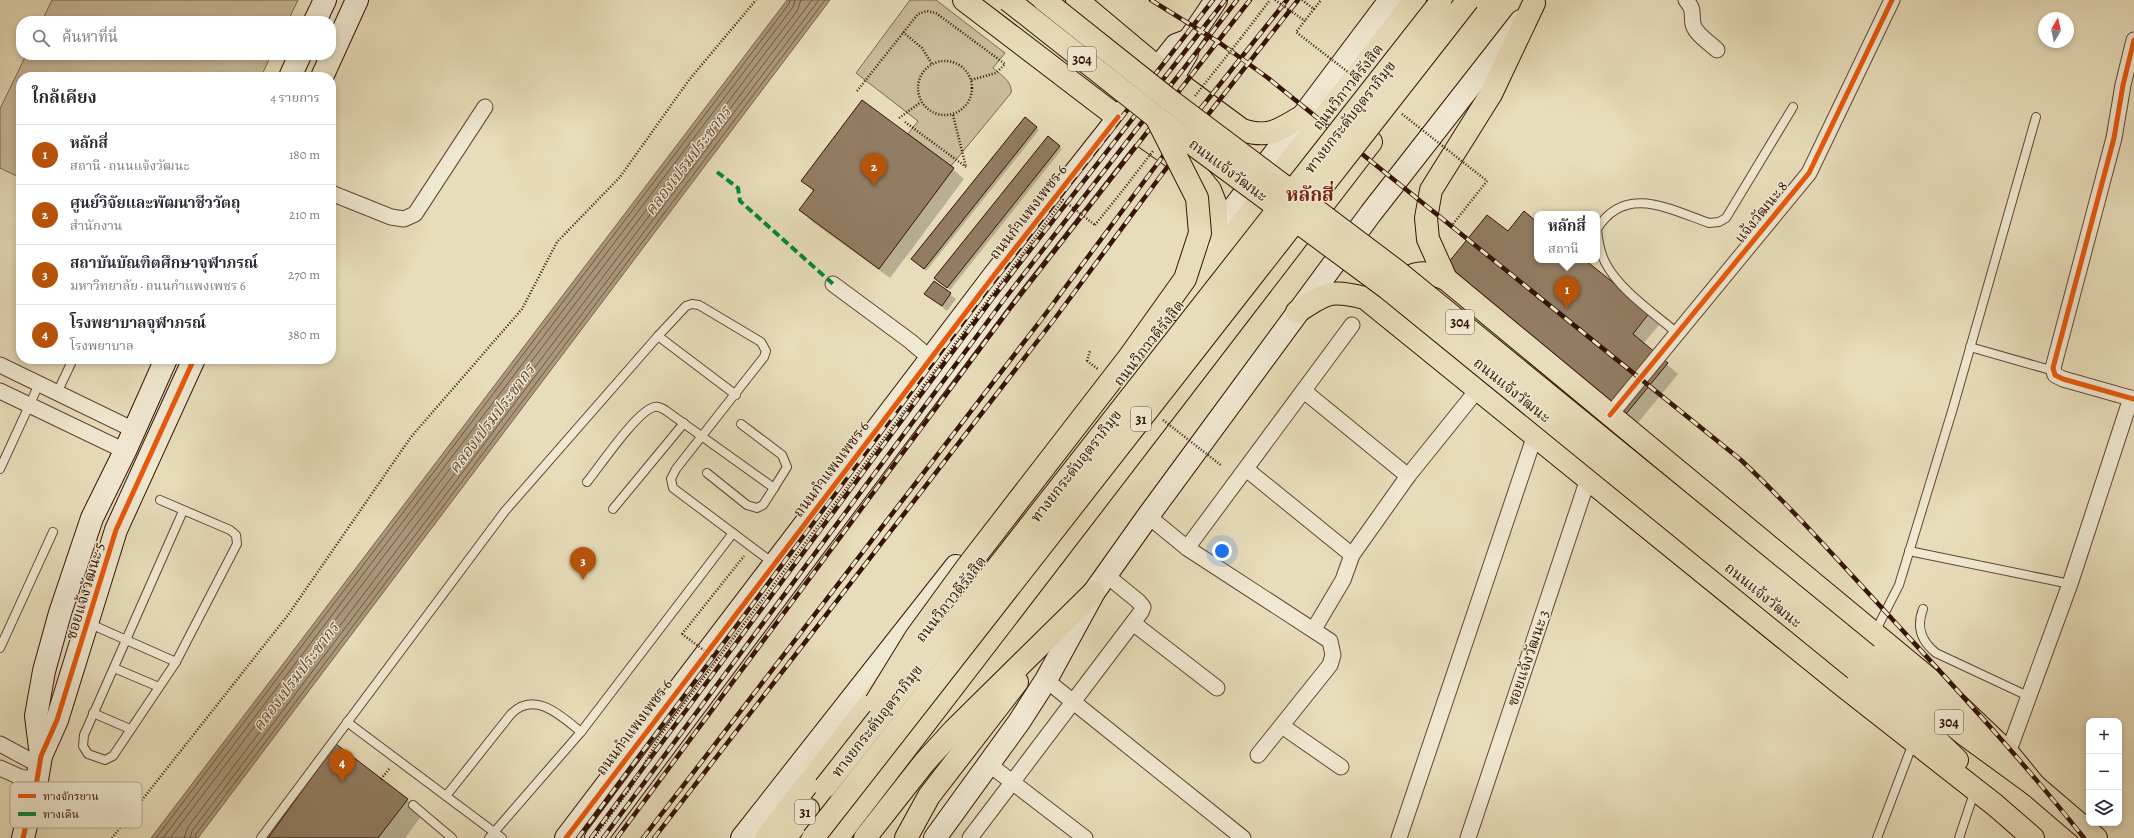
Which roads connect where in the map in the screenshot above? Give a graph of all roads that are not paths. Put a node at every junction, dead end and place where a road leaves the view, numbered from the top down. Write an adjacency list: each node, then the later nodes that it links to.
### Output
1 (325, 0): 16 (street)
2 (357, 0): 19 (street)
3 (964, 0): 26 (main road, ถนนแจ้งวัฒนะ)
4 (1008, 0): 31 (main road, ถนนแจ้งวัฒนะ / 304, bridge)
5 (1044, 0): 97 (main road, ถนนแจ้งวัฒนะ / 304, bridge)
6 (1077, 0): 17 (main road)
7 (1216, 0): 25 (street, ถนนกำแพงเพชร 6)
8 (1390, 0): 30 (street, ถนนวิภาวดีรังสิต / 31)
9 (1415, 0): 137 (main road, ถนนวิภาวดีรังสิต / 31)
10 (1442, 0): 122 (main road, ทางยกระดับอุตราภิมุข / 31, bridge)
11 (1468, 0): 139 (main road, ทางยกระดับอุตราภิมุข / 31, bridge)
12 (1480, 0): 140 (main road, 31)
13 (1686, 0): 20 (street)
14 (1892, 0): 43 (street, แจ้งวัฒนะ 8)
15 (1535, 2): 38 (main road, ถนนแจ้งวัฒนะ); 40 (street)
16 (317, 16)
17 (1111, 29): 25 (main road); 26 (main road)
18 (2134, 40): 27 (street)
19 (336, 46)
20 (1717, 50)
21 (298, 60): 23 (street)
22 (330, 60): 24 (street)
23 (292, 72)
24 (324, 72)
25 (1165, 73): 30 (main road); 33 (street, ถนนกำแพงเพชร 6)
26 (1071, 82): 33 (main road, ถนนแจ้งวัฒนะ)
27 (2129, 86): 51 (street)
28 (485, 107): 34 (street)
29 (1793, 107): 35 (lane)
30 (1305, 116): 36 (street, ถนนวิภาวดีรังสิต / 31)
31 (1156, 117): 97 (main road, ถนนแจ้งวัฒนะ / 304, bridge); 122 (main road, bridge)
32 (2036, 117): 45 (lane)
33 (1126, 123): 36 (main road, ถนนแจ้งวัฒนะ); 46 (street, ถนนกำแพงเพชร 6); 118 (street, ถนนกำแพงเพชร 6)
34 (336, 195)
35 (1600, 225)
36 (1216, 233): 136 (street, ถนนวิภาวดีรังสิต / 31)
37 (1600, 248): 43 (lane)
38 (1446, 279): 41 (main road); 60 (main road, ถนนแจ้งวัฒนะ)
39 (833, 284): 46 (street)
40 (1297, 312): 41 (main road, ถนนแจ้งวัฒนะ); 79 (street)
41 (1395, 322): 53 (main road, ถนนแจ้งวัฒนะ)
42 (1352, 325): 55 (street)
43 (1677, 334): 60 (street, แจ้งวัฒนะ 8)
44 (658, 336): 57 (lane); 57 (lane); 105 (lane)
45 (1970, 347): 51 (lane); 83 (lane)
46 (930, 358): 85 (street, ถนนกำแพงเพชร 6)
47 (71, 364): 56 (lane)
48 (164, 364): 63 (street, ซอยแจ้งวัฒนะ 5)
49 (192, 364): 66 (street, ซอยแจ้งวัฒนะ 5)
50 (0, 365): 52 (street)
51 (2054, 371): 58 (street)
52 (39, 384): 56 (street); 59 (lane)
53 (1478, 389): 64 (main road, ถนนแจ้งวัฒนะ); 72 (street)
54 (0, 391): 59 (street)
55 (1304, 391): 70 (street); 72 (street)
56 (58, 393): 63 (street)
57 (736, 395): 65 (lane)
58 (2133, 399): 87 (street)
59 (29, 405): 67 (street); 69 (lane)
60 (1610, 415): 92 (main road, ถนนแจ้งวัฒนะ)
61 (684, 423): 65 (lane); 74 (lane); 77 (lane)
62 (741, 424): 75 (lane)
63 (134, 430): 66 (street); 67 (street, ซอยแจ้งวัฒนะ 5)
64 (1535, 435): 73 (main road, ถนนแจ้งวัฒนะ); 148 (street)
65 (702, 436): 75 (lane); 81 (lane)
66 (157, 441): 68 (street, ซอยแจ้งวัฒนะ 5)
67 (125, 451): 68 (street); 115 (street, ซอยแจ้งวัฒนะ 5)
68 (148, 461): 89 (street, ซอยแจ้งวัฒนะ 5)
69 (0, 469)
70 (1246, 469): 82 (street); 84 (street)
71 (706, 473): 75 (lane)
72 (1408, 476): 84 (street)
73 (1588, 479): 109 (main road, ถนนแจ้งวัฒนะ); 149 (street, ซอยแจ้งวัฒนะ 3)
74 (587, 482)
75 (774, 488)
76 (160, 500): 78 (lane)
77 (613, 509)
78 (183, 511): 93 (lane); 96 (lane)
79 (1148, 516): 82 (street); 86 (street)
80 (53, 532): 95 (lane)
81 (733, 533): 85 (lane); 108 (lane)
82 (1187, 548): 91 (street)
83 (1909, 551): 87 (lane); 92 (lane)
84 (1352, 555): 91 (street)
85 (774, 563): 113 (street, ถนนกำแพงเพชร 6)
86 (1100, 583): 90 (street); 94 (main road); 99 (street)
87 (2070, 584): 102 (street)
88 (1923, 609): 102 (lane)
89 (88, 623): 93 (lane); 115 (street, ซอยแจ้งวัฒนะ 5)
90 (1133, 623): 101 (street); 103 (street)
91 (1314, 629): 106 (street)
92 (1875, 632): 111 (main road, ถนนแจ้งวัฒนะ)
93 (127, 640): 96 (lane); 98 (lane)
94 (1045, 641): 125 (main road); 141 (main road)
95 (0, 648)
96 (176, 662): 100 (lane)
97 (1861, 662): 121 (main road, ถนนแจ้งวัฒนะ / 304); 127 (main road, ถนนแจ้งวัฒนะ / 304)
98 (114, 668): 100 (lane); 104 (lane)
99 (1046, 680): 103 (street); 114 (street)
100 (159, 687): 107 (lane)
101 (1217, 688)
102 (2030, 697): 111 (street)
103 (1073, 702): 120 (street); 147 (street)
104 (93, 713): 107 (lane); 107 (lane)
105 (347, 722): 124 (lane); 131 (lane)
106 (1282, 726): 112 (street); 116 (street)
107 (130, 729)
108 (580, 732): 124 (lane); 129 (lane)
109 (1914, 741): 123 (main road, ถนนแจ้งวัฒนะ); 150 (lane)
110 (0, 744): 115 (street)
111 (2008, 753): 121 (main road, ถนนแจ้งวัฒนะ)
112 (1258, 755)
113 (624, 761): 118 (street); 134 (street, ถนนกำแพงเพชร 6)
114 (990, 765): 120 (street); 144 (street)
115 (39, 767): 117 (street); 119 (street, ซอยแจ้งวัฒนะ 5)
116 (1341, 767)
117 (0, 768)
118 (643, 775): 135 (street, ถนนกำแพงเพชร 6)
119 (36, 782)
120 (1013, 782): 145 (street); 146 (street)
121 (2034, 785): 153 (main road, ถนนแจ้งวัฒนะ / 304)
122 (825, 787): 138 (main road, ทางยกระดับอุตราภิมุข / 31)
123 (1975, 789): 127 (main road, ถนนแจ้งวัฒนะ); 151 (lane)
124 (446, 796): 129 (lane)
125 (929, 796): 142 (main road); 143 (main road)
126 (413, 805): 132 (lane)
127 (1995, 805): 152 (main road, ถนนแจ้งวัฒนะ / 304)
128 (25, 828): 130 (street, ซอยแจ้งวัฒนะ 5)
129 (491, 835): 133 (lane)
130 (23, 838)
131 (261, 838)
132 (452, 838)
133 (502, 838)
134 (566, 838)
135 (595, 838)
136 (742, 838)
137 (766, 838)
138 (785, 838)
139 (813, 838)
140 (837, 838)
141 (865, 838)
142 (892, 838)
143 (906, 838)
144 (935, 838)
145 (970, 838)
146 (1085, 838)
147 (1243, 838)
148 (1399, 838)
149 (1468, 838)
150 (1877, 838)
151 (1959, 838)
152 (2033, 838)
153 (2096, 838)

